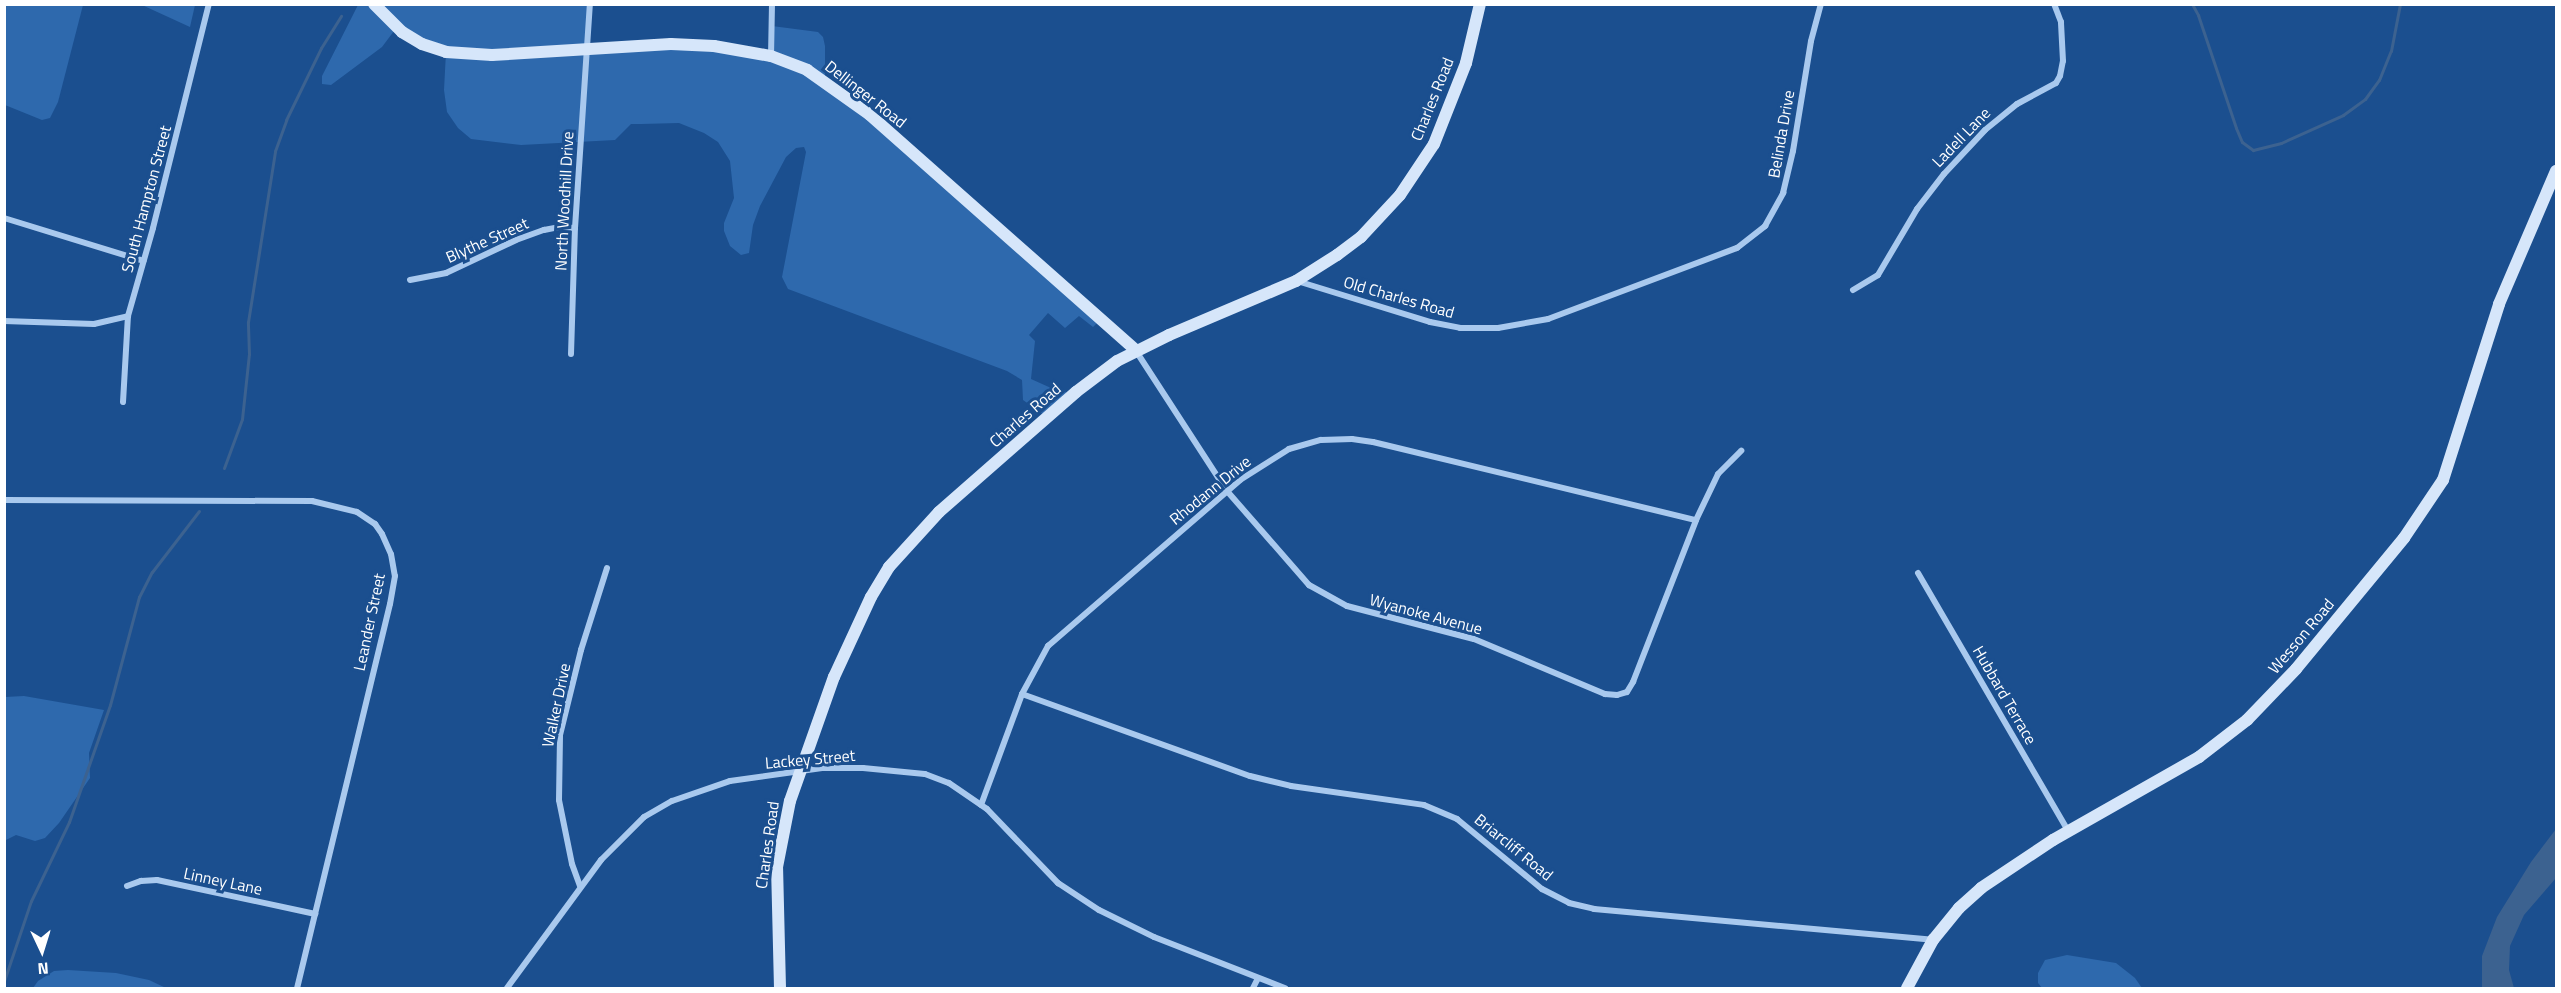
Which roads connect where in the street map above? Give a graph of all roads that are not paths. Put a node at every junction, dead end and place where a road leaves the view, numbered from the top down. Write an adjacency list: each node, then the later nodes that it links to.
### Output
1 (209, 4): 13 (street, South Hampton Street)
2 (374, 4): 8 (street, Dellinger Road)
3 (590, 4): 8 (street, North Woodhill Drive)
4 (772, 4): 9 (street)
5 (1480, 4): 16 (street, Charles Road)
6 (1821, 4): 14 (street, Belinda Drive)
7 (2054, 4): 17 (street, Ladell Lane)
8 (586, 50): 9 (street, Dellinger Road); 12 (street, North Woodhill Drive)
9 (771, 56): 20 (street, Dellinger Road)
10 (2556, 171): 32 (street, Wesson Road)
11 (4, 218): 13 (street)
12 (575, 228): 15 (street, Blythe Street); 21 (street, North Woodhill Drive)
13 (144, 261): 18 (street, South Hampton Street)
14 (1666, 274): 16 (street, Old Charles Road)
15 (410, 280)
16 (1296, 281): 20 (street, Charles Road)
17 (1853, 290)
18 (128, 316): 19 (street); 22 (street, South Hampton Street)
19 (4, 321)
20 (1136, 350): 24 (street, Wyanoke Avenue); 30 (street, Charles Road)
21 (572, 354)
22 (123, 402)
23 (1741, 451): 26 (street, Wyanoke Avenue)
24 (1227, 491): 26 (street, Rhodann Drive); 26 (street, Wyanoke Avenue); 29 (street, Rhodann Drive)
25 (4, 500): 35 (street, Leander Street)
26 (1696, 520)
27 (607, 568): 34 (street, Walker Drive)
28 (1918, 573): 32 (street, Hubbard Terrace)
29 (1022, 694): 31 (street, Rhodann Drive); 36 (street, Briarcliff Road)
30 (798, 772): 31 (street, Lackey Street); 34 (street, Lackey Street); 40 (street, Charles Road)
31 (981, 805): 37 (street, Lackey Street)
32 (2068, 831): 36 (street, Wesson Road)
33 (127, 886): 35 (street, Linney Lane)
34 (580, 886): 39 (street, Lackey Street)
35 (315, 914): 38 (street, Leander Street)
36 (1933, 940): 43 (street, Wesson Road)
37 (1258, 978): 41 (street); 42 (street, Lackey Street)
38 (297, 988)
39 (507, 988)
40 (780, 988)
41 (1252, 988)
42 (1285, 988)
43 (1907, 988)

